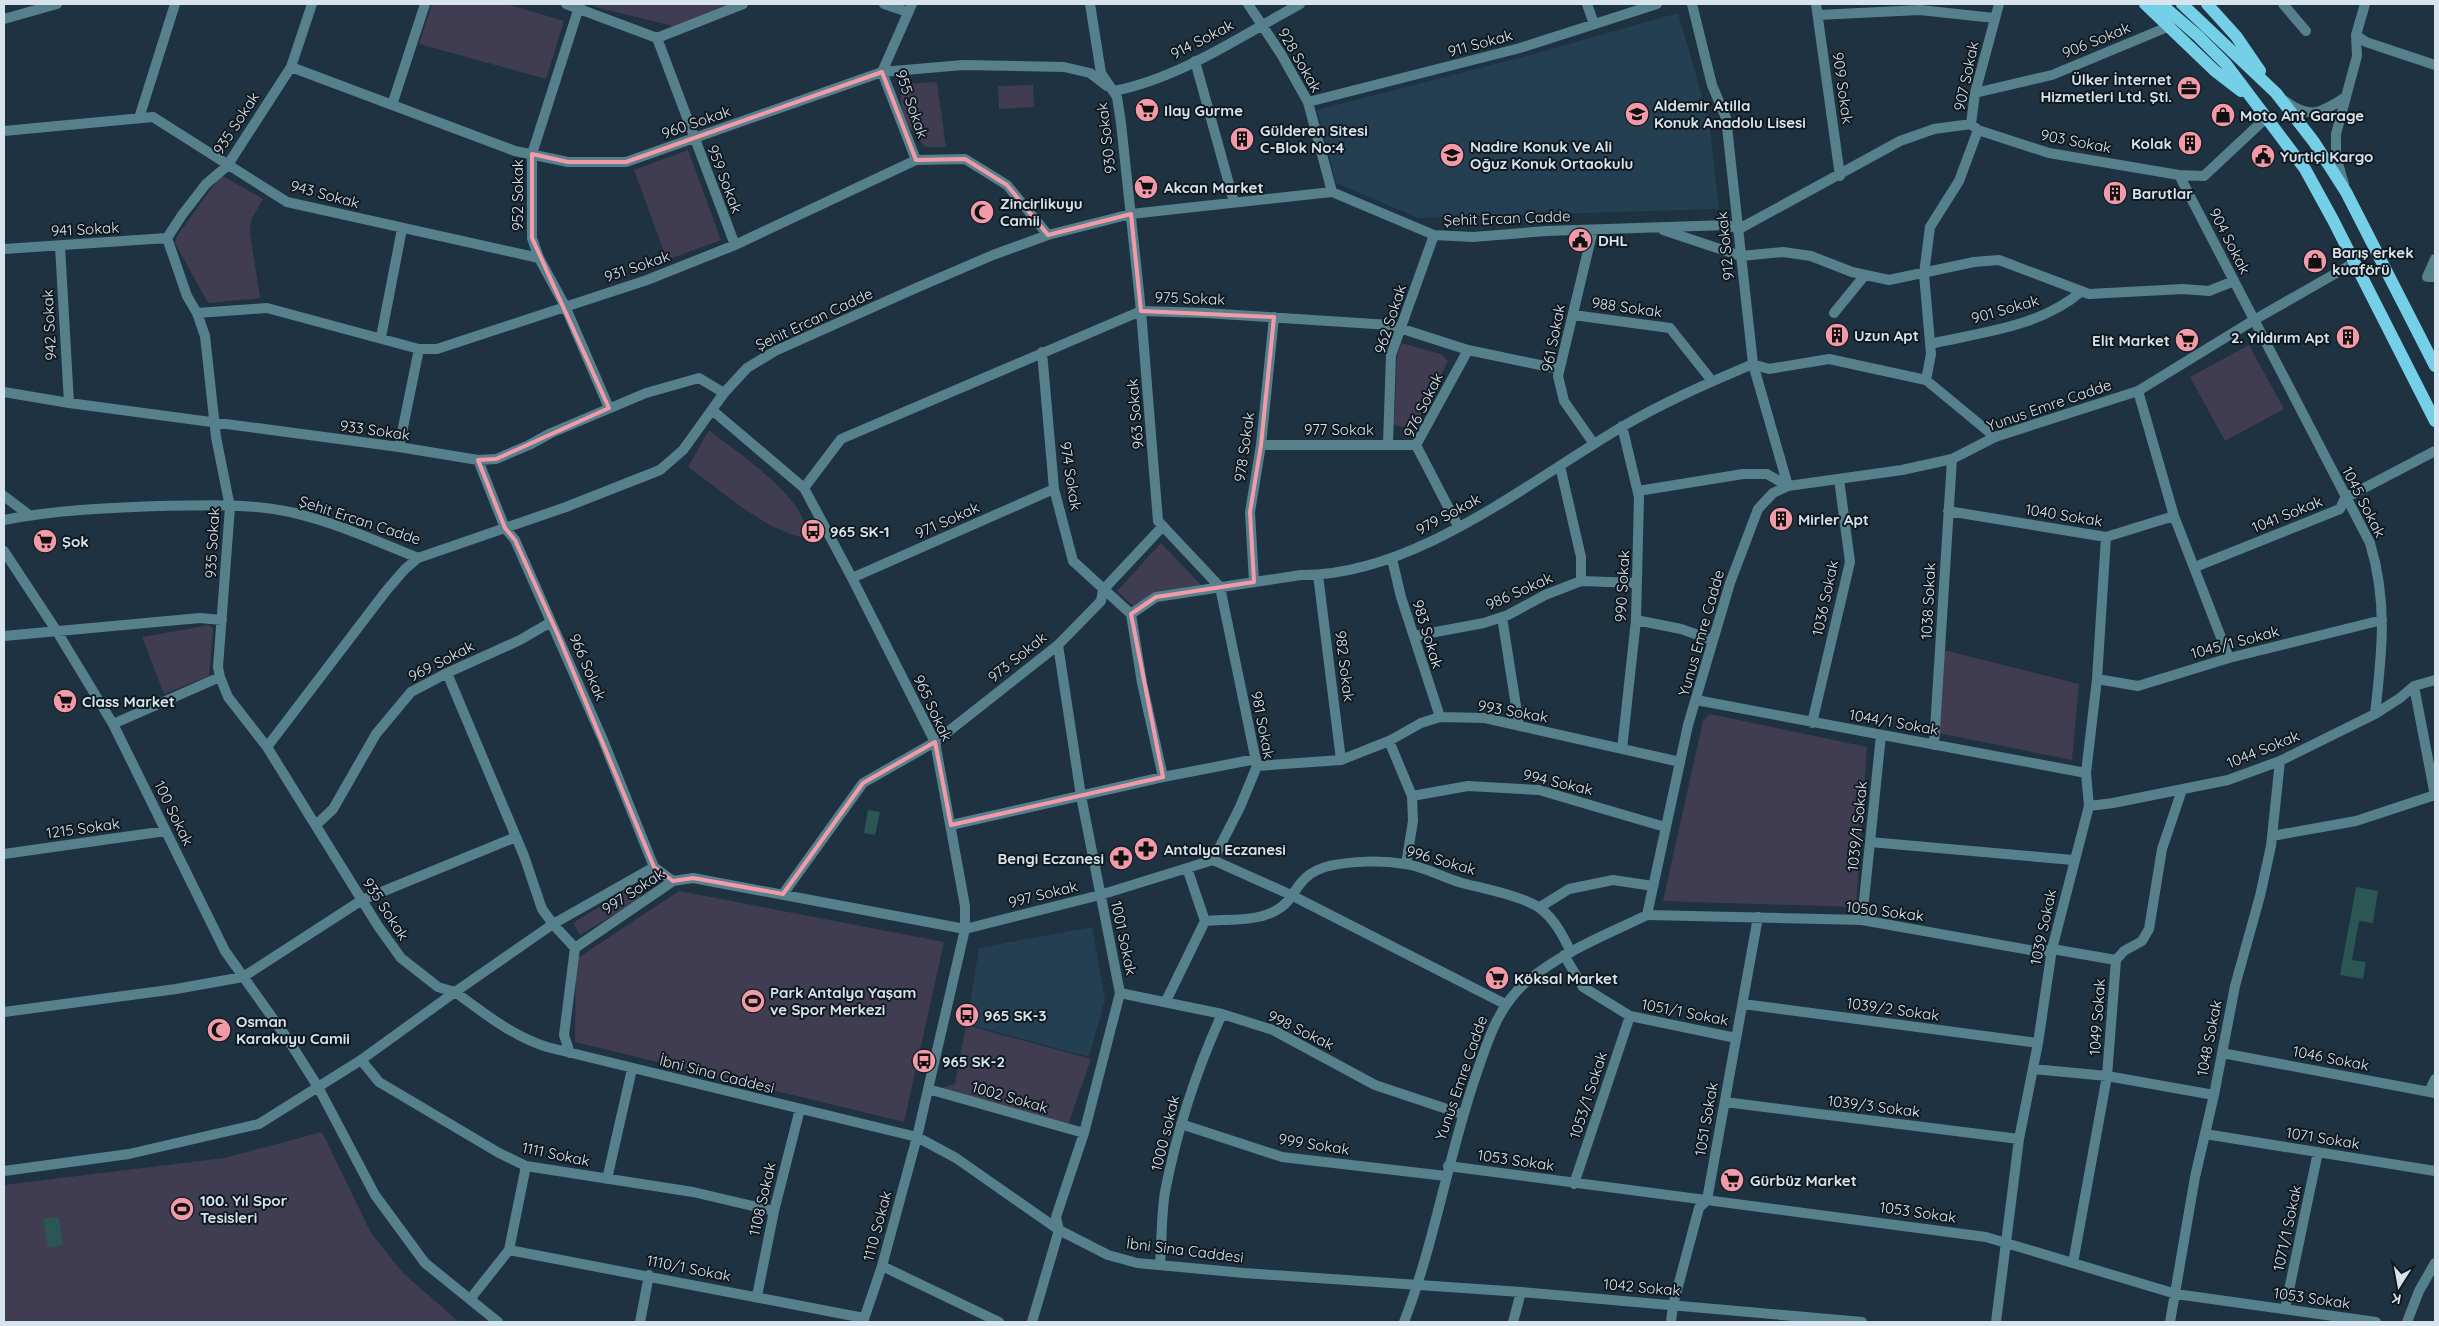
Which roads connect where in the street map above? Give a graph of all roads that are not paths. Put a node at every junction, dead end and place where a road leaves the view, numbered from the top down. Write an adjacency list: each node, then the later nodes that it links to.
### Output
1 (57, 4): 26 (street)
2 (175, 4): 45 (street)
3 (312, 4): 35 (street, 935 Sokak)
4 (425, 4): 43 (street)
5 (566, 4): 22 (street)
6 (744, 4): 32 (street)
7 (884, 4): 23 (street)
8 (1090, 4): 37 (street, 930 Sokak)
9 (1248, 4): 28 (street, 928 Sokak)
10 (1300, 4): 28 (street, 914 Sokak)
11 (1586, 4): 27 (street)
12 (1657, 4): 27 (street, 911 Sokak)
13 (1692, 4): 61 (street, 912 Sokak)
14 (1816, 4): 24 (street, 909 Sokak)
15 (1999, 4): 25 (street, 907 Sokak)
16 (2145, 4): 29 (main road)
17 (2161, 4): 42 (main road)
18 (2182, 4): 38 (main road)
19 (2207, 4): 38 (main road)
20 (2283, 4): 30 (street)
21 (2365, 4): 31 (street)
22 (580, 6): 32 (street); 49 (street, 952 Sokak)
23 (910, 8): 36 (street, 955 Sokak)
24 (1818, 15): 25 (street); 53 (street, 909 Sokak)
25 (1994, 18): 39 (street, 907 Sokak)
26 (4, 19)
27 (1594, 24): 41 (street, 911 Sokak)
28 (1262, 25): 33 (street, 914 Sokak); 41 (street, 928 Sokak)
29 (2170, 26): 39 (street, 906 Sokak); 42 (main road)
30 (2306, 31)
31 (2356, 35): 34 (street); 40 (street)
32 (657, 38): 48 (street, 959 Sokak)
33 (1195, 61): 37 (street, 914 Sokak); 56 (street)
34 (2435, 65)
35 (290, 67): 43 (street, 960 Sokak); 51 (street, 935 Sokak)
36 (882, 72): 37 (street, 960 Sokak); 48 (street, 960 Sokak); 50 (street, 955 Sokak)
37 (1114, 91): 57 (street, 930 Sokak)
38 (2276, 93): 40 (street); 55 (main road)
39 (1975, 94): 46 (street, 907 Sokak)
40 (2344, 98): 55 (street)
41 (1308, 102): 54 (street, 928 Sokak)
42 (2257, 104): 44 (main road)
43 (392, 105): 49 (street, 960 Sokak)
44 (2267, 117): 52 (street, 903 Sokak); 71 (main road)
45 (139, 118): 47 (street, 943 Sokak); 51 (street, 943 Sokak)
46 (1974, 127): 52 (street, 903 Sokak); 53 (street, 903 Sokak); 72 (street, 907 Sokak)
47 (4, 131)
48 (693, 140): 49 (street, 960 Sokak); 65 (street, 959 Sokak)
49 (532, 154): 69 (street, 952 Sokak)
50 (916, 160): 62 (street, 931 Sokak); 65 (street, 931 Sokak)
51 (227, 166): 59 (street, 943 Sokak); 64 (street, 935 Sokak)
52 (2179, 175): 75 (street, 904 Sokak)
53 (1840, 176): 61 (street, 903 Sokak)
54 (1332, 192): 56 (street, Şehit Ercan Cadde); 63 (street, Şehit Ercan Cadde)
55 (2346, 192): 91 (main road)
56 (1234, 202): 57 (street, Şehit Ercan Cadde)
57 (1131, 214): 62 (street, Şehit Ercan Cadde); 78 (street, 963 Sokak)
58 (1658, 228): 60 (street, Şehit Ercan Cadde); 61 (street, Şehit Ercan Cadde); 68 (street, Şehit Ercan Cadde)
59 (402, 229): 69 (street, 943 Sokak); 85 (street)
60 (1593, 230): 63 (street, Şehit Ercan Cadde); 81 (street, 961 Sokak)
61 (1738, 230): 68 (street, 912 Sokak)
62 (1048, 235): 97 (street, Şehit Ercan Cadde)
63 (1434, 235): 84 (street, 962 Sokak)
64 (167, 238): 66 (street, 941 Sokak); 79 (street, 935 Sokak)
65 (734, 245): 77 (street, 931 Sokak)
66 (60, 246): 67 (street, 941 Sokak); 98 (street, 942 Sokak)
67 (4, 249)
68 (1740, 256): 73 (street, Şehit Ercan Cadde); 90 (street, 912 Sokak)
69 (538, 258): 77 (street, 952 Sokak)
70 (2435, 259): 74 (street)
71 (2354, 263): 83 (street, Yunus Emre Cadde); 101 (main road)
72 (1924, 274): 73 (street, Şehit Ercan Cadde); 76 (street, Şehit Ercan Cadde); 86 (street, 907 Sokak)
73 (1865, 275): 80 (street)
74 (2431, 277)
75 (2234, 281): 76 (street, Şehit Ercan Cadde); 83 (street, 904 Sokak)
76 (2082, 291): 86 (street, 901 Sokak)
77 (565, 306): 87 (street, 931 Sokak); 99 (street, 952 Sokak)
78 (1141, 311): 82 (street, 975 Sokak); 89 (street, 975 Sokak); 126 (street, 963 Sokak)
79 (197, 313): 85 (street, 931 Sokak); 102 (street, 935 Sokak)
80 (1834, 313)
81 (1573, 315): 92 (street, 961 Sokak); 94 (street, 988 Sokak)
82 (1274, 317): 84 (street, 975 Sokak); 105 (street, 978 Sokak)
83 (2254, 320): 95 (street, Yunus Emre Cadde); 120 (street, 1045 Sokak)
84 (1400, 328): 88 (street, 975 Sokak); 106 (street, 962 Sokak)
85 (381, 337): 87 (street, 931 Sokak)
86 (1930, 344): 93 (street, 907 Sokak)
87 (419, 349): 109 (street)
88 (1468, 350): 92 (street, 975 Sokak); 108 (street, 976 Sokak)
89 (1042, 352): 116 (street, 975 Sokak); 117 (street, 974 Sokak)
90 (1753, 364): 93 (street); 94 (street, 979 Sokak); 115 (street, 912 Sokak)
91 (2435, 366)
92 (1559, 369): 107 (street, 961 Sokak)
93 (1926, 380): 104 (street)
94 (1712, 381): 103 (street, 979 Sokak)
95 (2138, 391): 104 (street, Yunus Emre Cadde); 124 (street)
96 (4, 392): 98 (street, 933 Sokak)
97 (724, 393): 99 (street, 933 Sokak); 100 (street, Şehit Ercan Cadde)
98 (69, 403): 102 (street, 933 Sokak)
99 (609, 408): 112 (street, 933 Sokak)
100 (712, 410): 116 (street, 965 Sokak); 128 (street, Şehit Ercan Cadde)
101 (2435, 421)
102 (214, 423): 109 (street, 933 Sokak); 121 (street, 935 Sokak)
103 (1622, 426): 107 (street, 979 Sokak); 118 (street, 990 Sokak)
104 (1995, 437): 111 (street, Yunus Emre Cadde)
105 (1261, 444): 106 (street, 977 Sokak); 136 (street, 978 Sokak)
106 (1388, 444): 108 (street, 977 Sokak)
107 (1594, 444): 113 (street, 979 Sokak)
108 (1416, 445): 127 (street, 976 Sokak)
109 (399, 447): 112 (street, 933 Sokak)
110 (2435, 451): 120 (street, 1041 Sokak)
111 (1952, 459): 114 (street, Yunus Emre Cadde); 122 (street, 1038 Sokak)
112 (478, 460): 128 (street, 966 Sokak)
113 (1560, 466): 127 (street, 979 Sokak); 137 (street)
114 (1839, 479): 115 (street, Yunus Emre Cadde); 161 (street, 1036 Sokak)
115 (1788, 486): 118 (street); 150 (street, Yunus Emre Cadde)
116 (804, 488): 135 (street, 965 Sokak)
117 (1054, 489): 135 (street, 971 Sokak); 140 (street, 974 Sokak)
118 (1638, 492): 138 (street, 990 Sokak)
119 (4, 496): 123 (street)
120 (2345, 498): 133 (street, 1041 Sokak); 145 (street, 1045 Sokak)
121 (230, 507): 123 (street, Şehit Ercan Cadde); 131 (street, Şehit Ercan Cadde); 143 (street, 935 Sokak)
122 (1948, 511): 129 (street, 1040 Sokak); 167 (street, 1038 Sokak)
123 (30, 515): 125 (street, Şehit Ercan Cadde)
124 (2174, 516): 129 (street, 1040 Sokak); 133 (street)
125 (4, 520)
126 (1163, 526): 139 (street, 963 Sokak); 140 (street, 973 Sokak)
127 (1458, 526): 132 (street, 979 Sokak)
128 (505, 528): 131 (street, Şehit Ercan Cadde); 146 (street, 966 Sokak)
129 (2106, 537): 155 (street, 1039 Sokak)
130 (4, 551): 147 (street, 100 Sokak)
131 (418, 558): 168 (street)
132 (1392, 559): 134 (street, 979 Sokak); 149 (street, 983 Sokak)
133 (2195, 567): 152 (street)
134 (1318, 575): 136 (street, 979 Sokak); 170 (street, 982 Sokak)
135 (852, 578): 166 (street, 965 Sokak)
136 (1254, 582): 139 (street, 979 Sokak)
137 (1581, 582): 138 (street, 986 Sokak); 142 (street, 986 Sokak)
138 (1636, 583): 144 (street, 990 Sokak)
139 (1220, 587): 141 (street, 979 Sokak); 172 (street, 981 Sokak)
140 (1103, 590): 141 (street, 974 Sokak); 151 (street, 973 Sokak)
141 (1131, 614): 175 (street)
142 (1502, 617): 149 (street, 986 Sokak); 163 (street)
143 (222, 620): 147 (street); 154 (street, 935 Sokak)
144 (1636, 620): 150 (street); 169 (street, 990 Sokak)
145 (2382, 620): 152 (street, 1045/1 Sokak); 159 (street, 1045 Sokak)
146 (551, 622): 153 (street, 969 Sokak); 192 (street, 966 Sokak)
147 (56, 630): 148 (street); 162 (street, 100 Sokak)
148 (4, 636)
149 (1414, 636): 160 (street, 983 Sokak)
150 (1712, 640): 158 (street, Yunus Emre Cadde)
151 (1058, 645): 166 (street, 973 Sokak); 178 (street, 1001 Sokak)
152 (2229, 658): 155 (street, 1045/1 Sokak)
153 (447, 673): 181 (street, 969 Sokak); 186 (street)
154 (220, 677): 162 (street); 168 (street, 935 Sokak)
155 (2097, 680): 174 (street, 1039 Sokak)
156 (2435, 680): 157 (street, 1044 Sokak)
157 (2414, 686): 159 (street, 1044 Sokak); 177 (street)
158 (1696, 700): 161 (street, 1044/1 Sokak); 173 (street, Yunus Emre Cadde)
159 (2375, 714): 171 (street, 1044 Sokak)
160 (1440, 717): 163 (street, 993 Sokak); 165 (street, 993 Sokak)
161 (1812, 722): 164 (street, 1044/1 Sokak)
162 (113, 724): 184 (street, 100 Sokak)
163 (1518, 725): 169 (street, 993 Sokak)
164 (1881, 735): 167 (street, 1044/1 Sokak); 187 (street, 1039/1 Sokak)
165 (1389, 741): 170 (street, 993 Sokak); 179 (street)
166 (935, 742): 182 (street, 965 Sokak); 196 (street, 973 Sokak)
167 (1934, 745): 174 (street, 1044/1 Sokak)
168 (267, 747): 181 (street, 935 Sokak)
169 (1622, 749): 173 (street, 993 Sokak)
170 (1341, 760): 172 (street, 993 Sokak)
171 (2280, 761): 176 (street, 1044 Sokak); 185 (street, 1048 Sokak)
172 (1257, 762): 175 (street, 993 Sokak); 189 (street, 981 Sokak)
173 (1680, 762): 183 (street, Yunus Emre Cadde)
174 (2086, 773): 180 (street, 1039 Sokak)
175 (1163, 777): 178 (street, 993 Sokak)
176 (2182, 790): 180 (street, 1044 Sokak); 210 (street, 1049 Sokak)
177 (2435, 795): 185 (street)
178 (1081, 796): 182 (street, 993 Sokak); 197 (street, 1001 Sokak)
179 (1412, 796): 183 (street, 994 Sokak); 191 (street)
180 (2088, 806): 190 (street, 1039 Sokak)
181 (316, 825): 199 (street, 935 Sokak)
182 (951, 825): 206 (street, 965 Sokak)
183 (1665, 827): 195 (street, Yunus Emre Cadde)
184 (166, 831): 188 (street, 1215 Sokak); 211 (street, 100 Sokak)
185 (2272, 836): 223 (street, 1048 Sokak)
186 (516, 838): 199 (street); 205 (street)
187 (1870, 842): 190 (street); 203 (street, 1039/1 Sokak)
188 (4, 854)
189 (1213, 860): 193 (street, 997 Sokak); 198 (street)
190 (2073, 860): 208 (street, 1039 Sokak)
191 (1406, 864): 198 (street, 996 Sokak); 200 (street, 996 Sokak)
192 (654, 867): 194 (street); 205 (street)
193 (1187, 868): 197 (street, 997 Sokak); 204 (street)
194 (673, 881): 196 (street, 997 Sokak); 207 (street, 997 Sokak)
195 (1653, 886): 200 (street); 201 (street, Yunus Emre Cadde)
196 (784, 894): 206 (street, 997 Sokak)
197 (1100, 895): 206 (street, 997 Sokak); 213 (street, 1001 Sokak)
198 (1291, 895): 204 (street, 996 Sokak); 215 (street)
199 (362, 900): 211 (street); 212 (street, 935 Sokak)
200 (1540, 908): 209 (street, 996 Sokak)
201 (1648, 914): 202 (street, 1050 Sokak); 209 (street, Yunus Emre Cadde)
202 (1758, 917): 203 (street, 1050 Sokak); 216 (street, 1051 Sokak)
203 (1862, 920): 208 (street, 1050 Sokak)
204 (1205, 921): 214 (street)
205 (553, 924): 207 (street); 212 (street)
206 (965, 929): 230 (street, 965 Sokak)
207 (575, 948): 222 (street)
208 (2052, 950): 210 (street, 1050 Sokak); 221 (street, 1039 Sokak)
209 (1568, 954): 215 (street, Yunus Emre Cadde); 219 (street, 1051/1 Sokak)
210 (2116, 960): 227 (street, 1049 Sokak)
211 (243, 977): 217 (street); 229 (street, 100 Sokak)
212 (455, 992): 222 (street, İbni Sina Caddesi); 224 (street)
213 (1120, 993): 214 (street, 998 Sokak); 237 (street, 1001 Sokak)
214 (1166, 1001): 218 (street, 998 Sokak)
215 (1505, 1004): 235 (street, Yunus Emre Cadde)
216 (1743, 1004): 220 (street, 1051 Sokak); 221 (street, 1039/2 Sokak)
217 (4, 1012)
218 (1222, 1014): 235 (street, 998 Sokak); 236 (street, 1000 sokak)
219 (1630, 1016): 220 (street, 1051/1 Sokak); 247 (street, 1053/1 Sokak)
220 (1736, 1038): 233 (street, 1051 Sokak)
221 (2038, 1043): 226 (street, 1039 Sokak)
222 (570, 1053): 225 (street, İbni Sina Caddesi)
223 (2222, 1053): 231 (street, 1046 Sokak); 232 (street, 1048 Sokak)
224 (362, 1060): 229 (street); 242 (street, 1111 Sokak)
225 (632, 1069): 234 (street, İbni Sina Caddesi); 246 (street)
226 (2033, 1069): 227 (street); 240 (street, 1039 Sokak)
227 (2107, 1076): 232 (street); 253 (street, 1049 Sokak)
228 (2435, 1078): 231 (street)
229 (318, 1087): 244 (street); 262 (street)
230 (928, 1089): 237 (street, 1002 Sokak); 239 (street, 965 Sokak)
231 (2432, 1093)
232 (2214, 1095): 238 (street, 1048 Sokak)
233 (1725, 1102): 240 (street, 1039/3 Sokak); 248 (street, 1051 Sokak)
234 (800, 1109): 239 (street, İbni Sina Caddesi); 249 (street, 1108 Sokak)
235 (1462, 1114): 245 (street, Yunus Emre Cadde)
236 (1181, 1124): 245 (street, 999 Sokak); 254 (street, 1000 sokak)
237 (1084, 1133): 250 (street, 1001 Sokak)
238 (2205, 1134): 241 (street, 1071 Sokak); 260 (street, 1048 Sokak)
239 (917, 1137): 250 (street, İbni Sina Caddesi); 255 (street, 1110 Sokak)
240 (2019, 1139): 251 (street, 1039 Sokak)
241 (2318, 1152): 243 (street, 1071 Sokak); 264 (street, 1071/1 Sokak)
242 (526, 1166): 246 (street, 1111 Sokak); 252 (street)
243 (2435, 1170)
244 (4, 1171)
245 (1447, 1171): 247 (street, 1053 Sokak); 258 (street, Yunus Emre Cadde)
246 (607, 1179): 249 (street, 1111 Sokak)
247 (1574, 1184): 248 (street, 1053 Sokak)
248 (1707, 1200): 251 (street, 1053 Sokak); 263 (street, 1051 Sokak)
249 (774, 1211): 261 (street, 1108 Sokak)
250 (1058, 1230): 254 (street, İbni Sina Caddesi); 270 (street, 1001 Sokak)
251 (2005, 1243): 253 (street, 1053 Sokak); 275 (street, 1039 Sokak)
252 (508, 1250): 257 (street, 1110/1 Sokak); 262 (street)
253 (2074, 1263): 260 (street, 1053 Sokak)
254 (1160, 1265): 258 (street, İbni Sina Caddesi)
255 (882, 1266): 265 (street, 1110 Sokak); 269 (street)
256 (2434, 1268): 278 (street)
257 (649, 1275): 261 (street, 1110/1 Sokak); 268 (street)
258 (1419, 1284): 259 (street, 1042 Sokak); 271 (street, Yunus Emre Cadde)
259 (1521, 1292): 263 (street, 1042 Sokak); 272 (street)
260 (2176, 1294): 264 (street, 1053 Sokak); 276 (street, 1048 Sokak)
261 (757, 1296): 265 (street, 1110/1 Sokak)
262 (471, 1298): 267 (street)
263 (1673, 1305): 266 (street, 1042 Sokak); 273 (street, 1051 Sokak)
264 (2285, 1309): 277 (street, 1053 Sokak)
265 (863, 1320)
266 (1826, 1321): 274 (street, 1042 Sokak)
267 (498, 1322)
268 (640, 1322)
269 (998, 1322)
270 (1032, 1322)
271 (1404, 1322)
272 (1513, 1322)
273 (1671, 1322)
274 (1862, 1322)
275 (1996, 1322)
276 (2170, 1322)
277 (2376, 1322)
278 (2406, 1322)

